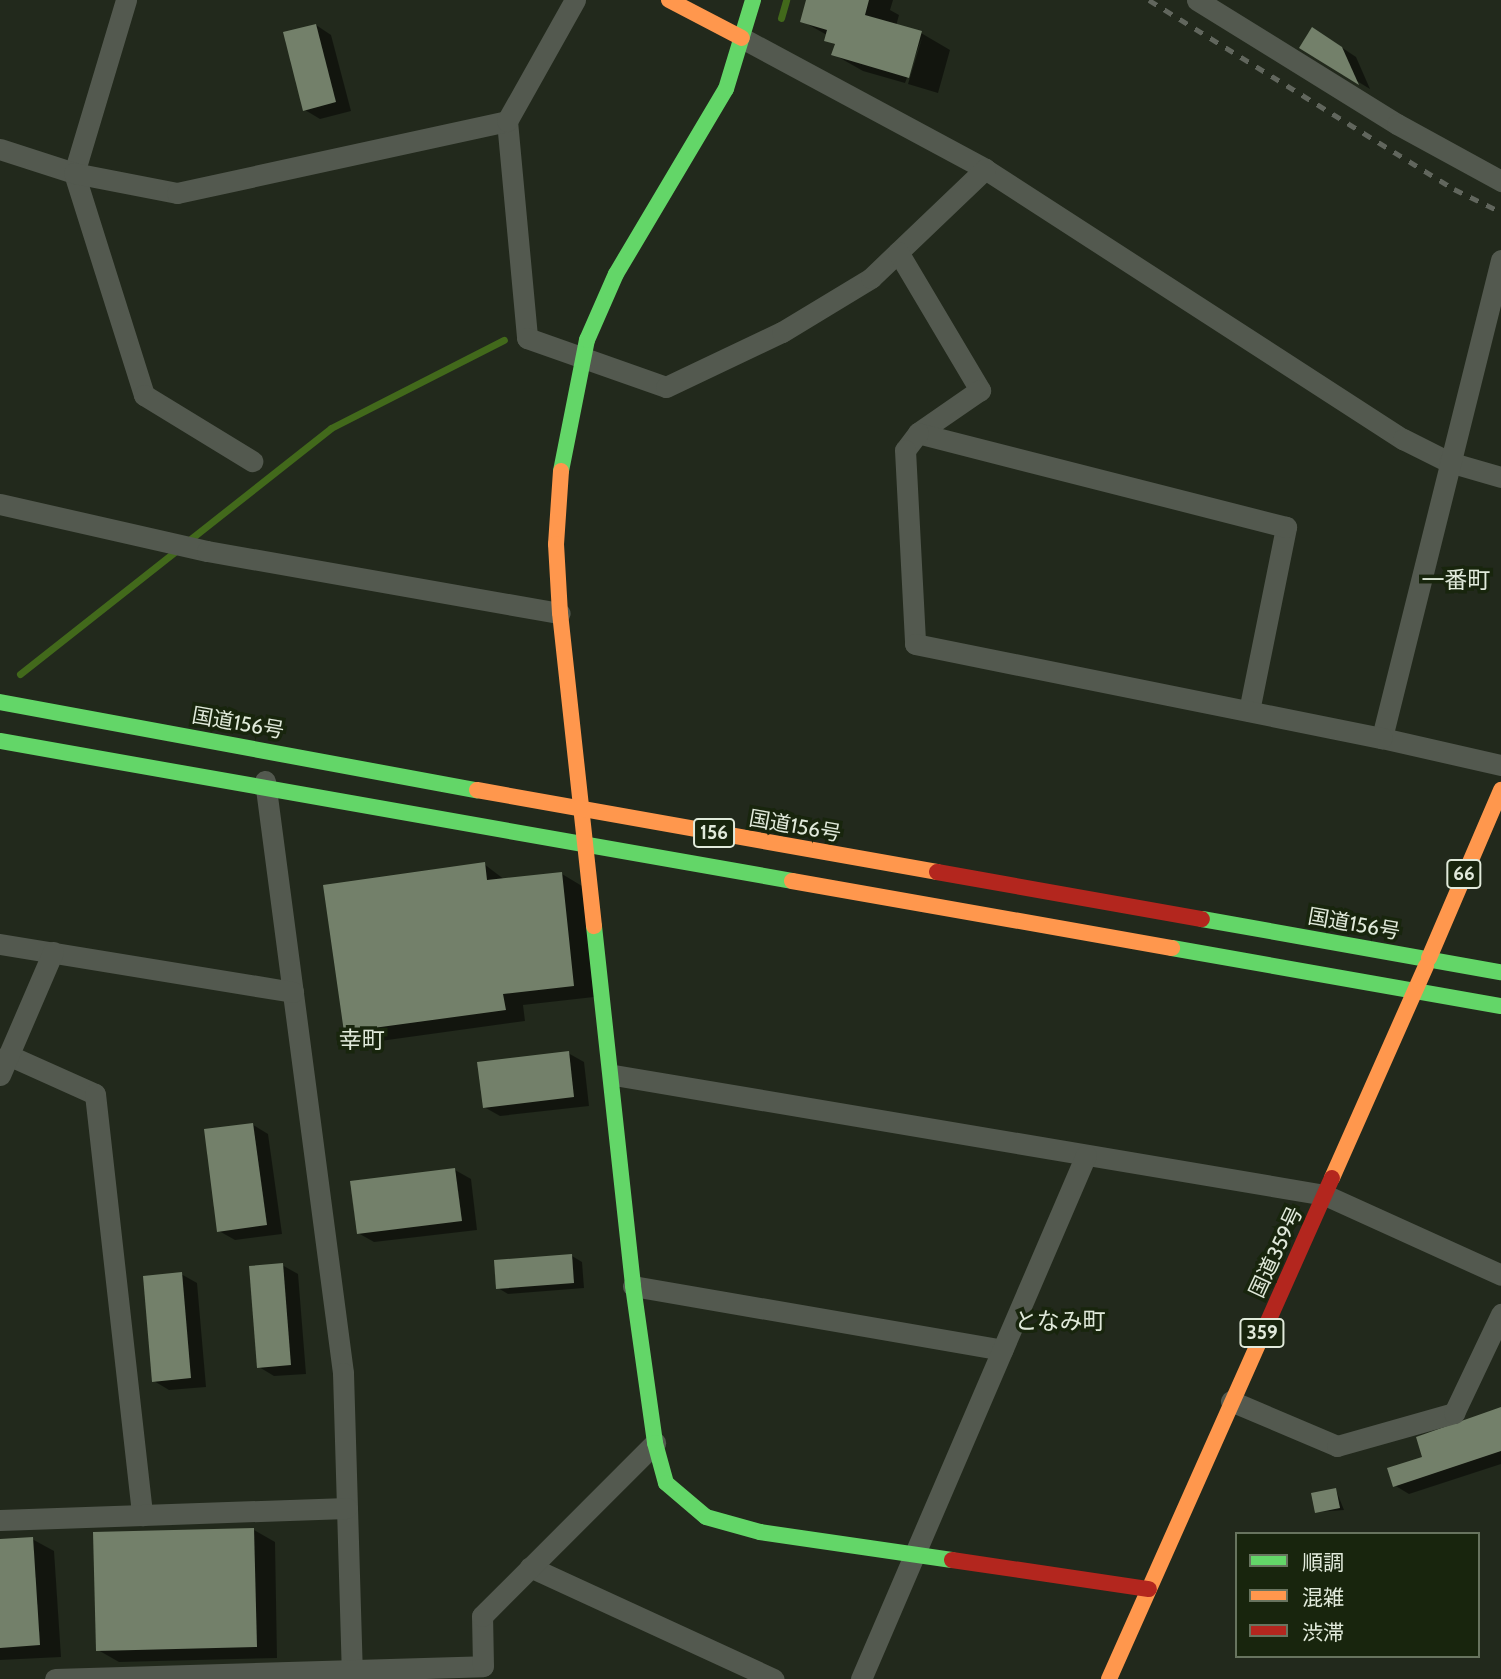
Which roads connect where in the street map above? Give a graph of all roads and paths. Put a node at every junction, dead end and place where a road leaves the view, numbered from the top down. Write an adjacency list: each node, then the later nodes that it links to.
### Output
1 (126, 0): 10 (street)
2 (575, 0): 7 (street)
3 (669, 0): 6 (main road)
4 (753, 0): 6 (main road)
5 (1197, 0): 11 (street)
6 (743, 38): 9 (street); 14 (main road)
7 (507, 121): 10 (street); 14 (street)
8 (0, 149): 10 (street)
9 (985, 169): 12 (street); 17 (street)
10 (74, 173): 16 (street)
11 (1501, 181)
12 (898, 253): 14 (street); 15 (street)
13 (1501, 260): 17 (street)
14 (581, 360): 20 (main road)
15 (918, 433): 22 (street); 22 (street)
16 (252, 461)
17 (1449, 461): 18 (street); 23 (street)
18 (1501, 477)
19 (0, 504): 20 (street)
20 (560, 613): 29 (main road)
21 (0, 702): 25 (main road, 国道156号 / 156)
22 (1249, 711): 23 (street)
23 (1382, 738): 26 (street)
24 (0, 741): 27 (main road, 156)
25 (261, 748): 27 (street); 29 (main road, 国道156号 / 156)
26 (1501, 765)
27 (266, 789): 30 (main road, 156); 36 (street)
28 (1501, 790): 33 (main road, 66)
29 (583, 810): 30 (main road); 33 (main road, 国道156号 / 156)
30 (588, 846): 35 (main road, 156); 39 (main road)
31 (0, 944): 32 (street)
32 (53, 952): 36 (street); 38 (street)
33 (1429, 958): 34 (main road, 国道156号 / 156); 35 (main road, 国道359号 / 359)
34 (1501, 972)
35 (1416, 989): 37 (main road, 156); 41 (main road, 国道359号 / 359)
36 (293, 992): 48 (street)
37 (1501, 1006)
38 (4, 1065): 49 (street)
39 (614, 1074): 40 (street); 43 (main road)
40 (1086, 1155): 41 (street); 45 (street)
41 (1325, 1195): 42 (street); 46 (main road, 国道359号 / 359)
42 (1501, 1275)
43 (633, 1286): 45 (street); 47 (main road)
44 (1501, 1314): 46 (street)
45 (1003, 1350): 51 (street)
46 (1231, 1401): 53 (main road, 国道359号 / 359)
47 (656, 1443): 51 (main road); 52 (street)
48 (347, 1507): 49 (street); 54 (street)
49 (142, 1515): 50 (street)
50 (0, 1520)
51 (915, 1553): 53 (main road); 57 (street)
52 (530, 1567): 54 (street); 56 (street)
53 (1149, 1589): 58 (main road, 国道359号 / 359)
54 (352, 1670): 55 (street)
55 (54, 1679)
56 (773, 1679)
57 (861, 1679)
58 (1109, 1679)

